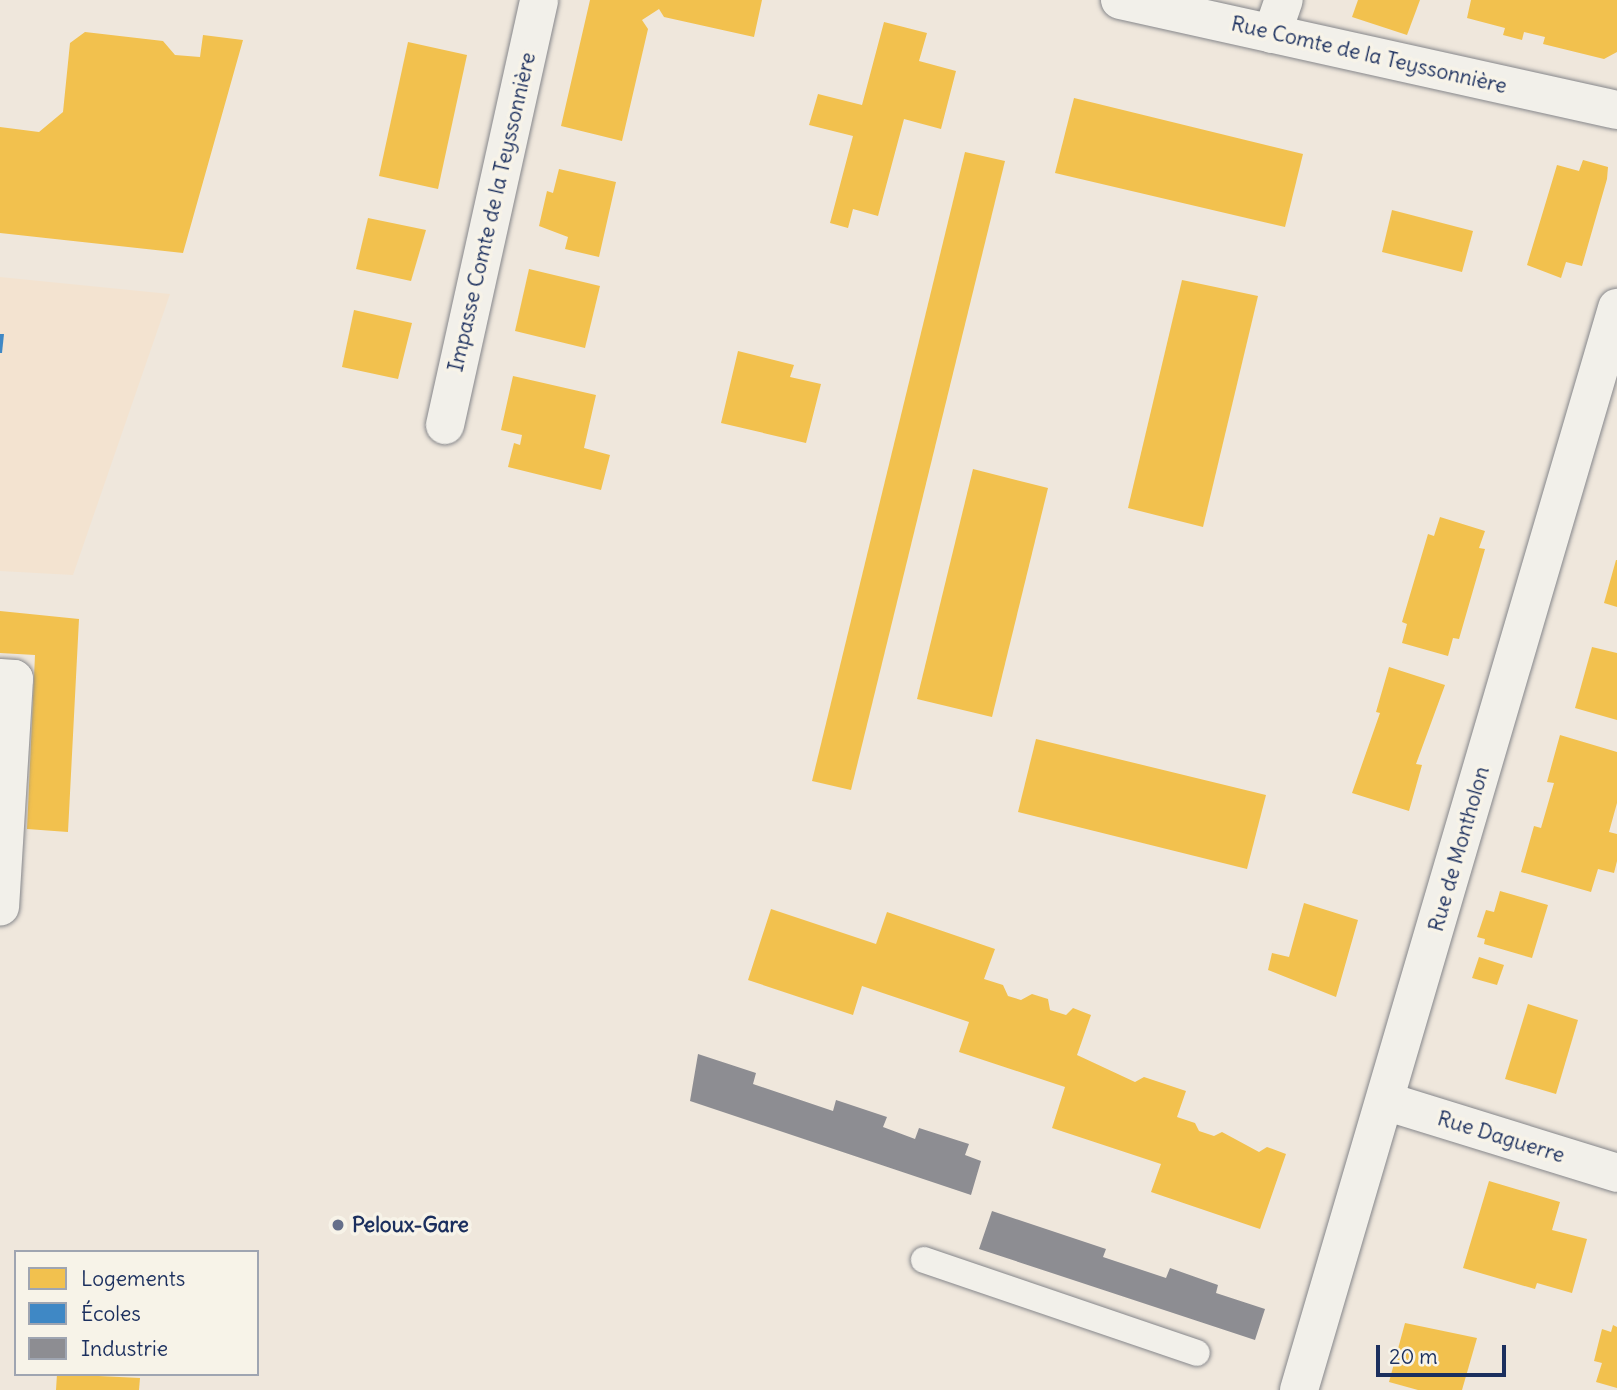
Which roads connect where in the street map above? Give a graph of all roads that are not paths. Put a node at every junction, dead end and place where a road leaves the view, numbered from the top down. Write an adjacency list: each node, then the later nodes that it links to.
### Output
1 (539, 0): 6 (street, Impasse Comte de la Teyssonnière)
2 (1121, 0): 3 (street, Rue Comte de la Teyssonnière)
3 (1278, 17): 4 (street, Rue Comte de la Teyssonnière)
4 (1617, 110)
5 (1617, 308): 9 (street, Rue de Montholon)
6 (445, 425)
7 (0, 678): 8 (street)
8 (0, 907)
9 (1385, 1101): 10 (street, Rue Daguerre); 13 (street, Rue de Montholon)
10 (1617, 1173)
11 (924, 1260): 12 (lane)
12 (1197, 1353)
13 (1299, 1390)

